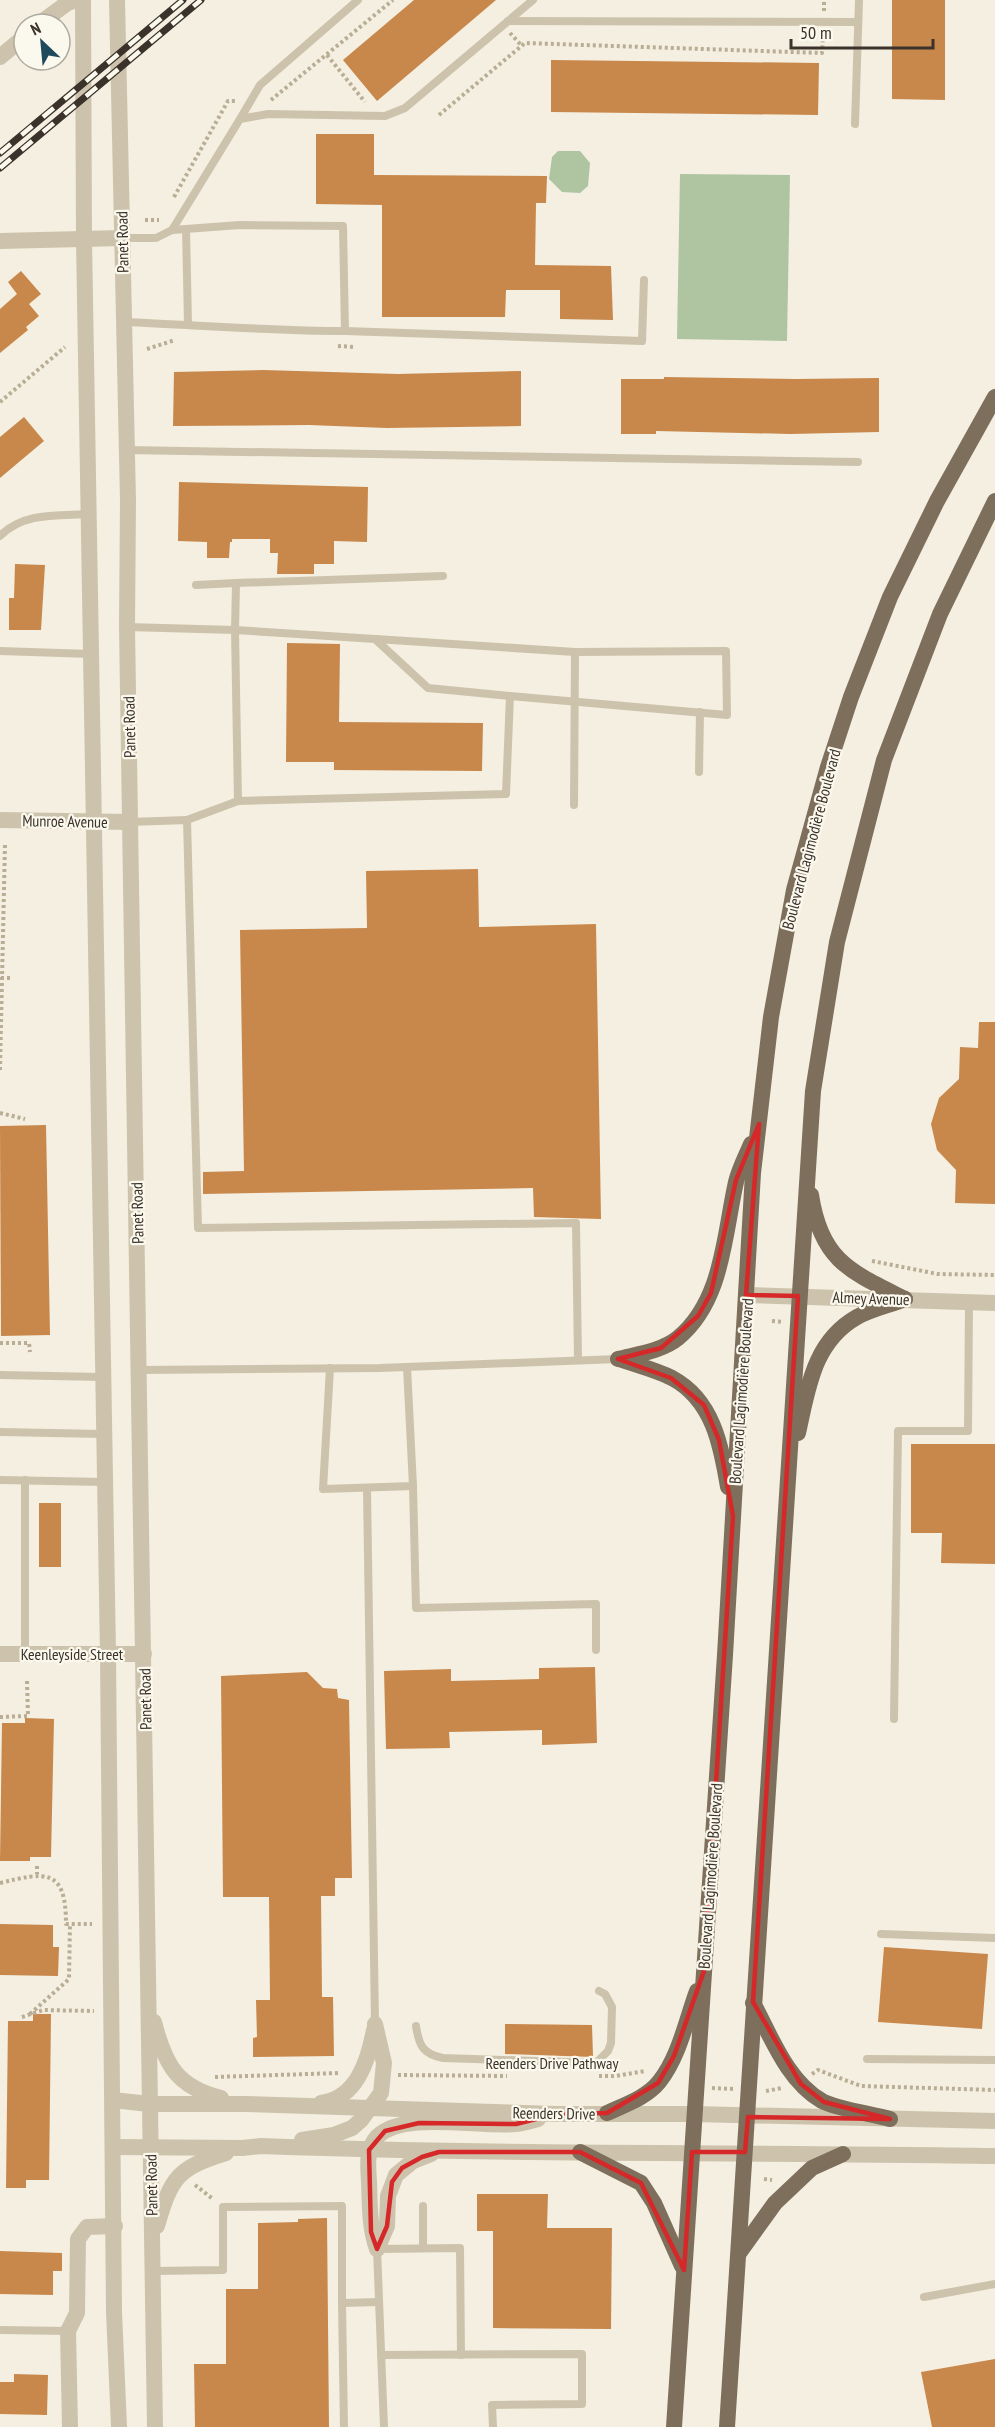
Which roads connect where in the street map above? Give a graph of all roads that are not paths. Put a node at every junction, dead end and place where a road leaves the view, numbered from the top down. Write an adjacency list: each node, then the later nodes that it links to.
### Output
1 (75, 0): 7 (street)
2 (83, 0): 17 (street)
3 (117, 0): 16 (street, Panet Road)
4 (358, 0): 12 (lane)
5 (533, 0): 8 (lane)
6 (859, 0): 9 (lane)
7 (55, 12)
8 (508, 21): 9 (lane); 12 (lane)
9 (858, 22): 13 (lane)
10 (12, 47): 11 (street)
11 (0, 57)
12 (240, 119): 15 (lane)
13 (855, 124)
14 (186, 229): 15 (lane); 21 (lane); 22 (lane)
15 (172, 230): 16 (lane)
16 (122, 238): 17 (street); 20 (street, Panet Road)
17 (84, 240): 18 (street); 27 (street)
18 (0, 241)
19 (644, 280): 22 (lane)
20 (124, 322): 21 (lane); 24 (street, Panet Road)
21 (188, 324): 22 (lane)
22 (345, 331)
23 (995, 397): 48 (main road, Boulevard Lagimodière Boulevard)
24 (126, 450): 25 (lane); 32 (street, Panet Road)
25 (858, 462)
26 (995, 501): 49 (main road)
27 (89, 514): 28 (lane); 37 (street)
28 (0, 536)
29 (443, 576): 30 (lane)
30 (236, 583): 31 (lane); 33 (lane)
31 (196, 585)
32 (127, 627): 33 (lane); 47 (street, Panet Road)
33 (235, 630): 34 (lane); 42 (lane)
34 (375, 639): 36 (lane); 38 (lane)
35 (0, 651): 37 (lane)
36 (575, 652): 39 (lane); 40 (lane)
37 (91, 654): 46 (street)
38 (510, 696): 39 (lane); 42 (lane)
39 (575, 702): 40 (lane); 43 (lane)
40 (700, 712): 41 (lane)
41 (699, 772)
42 (238, 801): 45 (lane)
43 (574, 805)
44 (0, 820): 46 (street, Munroe Avenue)
45 (187, 820): 47 (lane); 56 (lane)
46 (95, 822): 47 (street, Munroe Avenue); 61 (street)
47 (130, 822): 59 (street, Panet Road)
48 (759, 1124): 50 (main road, Boulevard Lagimodière Boulevard); 55 (main road)
49 (806, 1165): 51 (main road); 52 (main road)
50 (746, 1295): 51 (street, Almey Avenue); 70 (main road, Boulevard Lagimodière Boulevard)
51 (798, 1296): 52 (street, Almey Avenue); 68 (main road)
52 (905, 1299): 53 (street, Almey Avenue); 68 (main road)
53 (969, 1302): 54 (street, Almey Avenue); 76 (lane)
54 (995, 1303)
55 (618, 1359): 56 (lane); 70 (main road)
56 (578, 1360): 57 (lane)
57 (407, 1367): 58 (lane); 67 (lane)
58 (330, 1368): 59 (lane); 69 (lane)
59 (139, 1370): 75 (street, Panet Road)
60 (0, 1375): 61 (lane)
61 (104, 1377): 63 (street)
62 (0, 1431): 63 (lane)
63 (104, 1434): 66 (street)
64 (0, 1480): 65 (lane)
65 (25, 1480): 66 (lane); 72 (lane)
66 (105, 1482): 74 (street)
67 (413, 1486): 69 (lane); 71 (lane)
68 (786, 1487): 81 (main road)
69 (367, 1489): 83 (lane)
70 (733, 1516): 79 (main road, Boulevard Lagimodière Boulevard)
71 (596, 1650)
72 (24, 1653): 73 (street, Keenleyside Street); 74 (street, Keenleyside Street)
73 (0, 1654)
74 (108, 1654): 75 (street, Keenleyside Street); 87 (street)
75 (144, 1654): 82 (street, Panet Road)
76 (894, 1719)
77 (881, 1934): 78 (lane)
78 (995, 1938)
79 (704, 1971): 92 (main road); 94 (main road, Boulevard Lagimodière Boulevard)
80 (599, 1991): 84 (lane)
81 (753, 2002): 95 (main road); 96 (main road)
82 (149, 2006): 88 (street, Panet Road); 89 (street)
83 (375, 2024): 90 (street); 91 (street)
84 (416, 2026)
85 (867, 2060): 86 (lane)
86 (995, 2060)
87 (113, 2100): 88 (street, Reenders Drive); 98 (street)
88 (149, 2104): 89 (street, Reenders Drive); 100 (street, Panet Road)
89 (245, 2104): 90 (street, Reenders Drive)
90 (303, 2106): 91 (street, Reenders Drive)
91 (370, 2107): 93 (street, Reenders Drive); 99 (street)
92 (606, 2113): 93 (street, Reenders Drive); 94 (street, Reenders Drive)
93 (556, 2114): 102 (street)
94 (694, 2114): 95 (street, Reenders Drive); 105 (main road, Boulevard Lagimodière Boulevard)
95 (748, 2117): 96 (street, Reenders Drive); 106 (main road)
96 (890, 2118): 97 (street, Reenders Drive)
97 (995, 2121)
98 (114, 2146): 100 (street); 110 (street)
99 (261, 2146): 101 (street); 102 (street)
100 (151, 2148): 101 (street); 111 (street, Panet Road)
101 (242, 2148): 111 (street)
102 (369, 2150): 103 (street); 113 (street)
103 (439, 2151): 104 (street); 113 (street)
104 (580, 2152): 105 (street); 115 (main road)
105 (692, 2152): 106 (street); 115 (main road, Boulevard Lagimodière Boulevard)
106 (745, 2152): 107 (street); 114 (main road)
107 (843, 2154): 108 (street); 114 (main road)
108 (995, 2156)
109 (423, 2206): 112 (lane)
110 (115, 2226): 122 (street); 126 (street)
111 (152, 2242): 116 (street, Panet Road)
112 (423, 2248): 113 (lane); 124 (lane)
113 (377, 2249): 119 (lane)
114 (738, 2253): 132 (main road)
115 (684, 2270): 131 (main road, Boulevard Lagimodière Boulevard)
116 (153, 2271): 120 (lane); 127 (street, Panet Road)
117 (995, 2284): 118 (lane)
118 (924, 2297)
119 (379, 2302): 120 (lane); 123 (lane)
120 (342, 2303): 128 (lane)
121 (0, 2330): 122 (lane)
122 (68, 2331): 125 (street)
123 (381, 2355): 124 (lane); 129 (lane)
124 (461, 2355): 130 (lane)
125 (70, 2427)
126 (119, 2427)
127 (155, 2427)
128 (344, 2427)
129 (384, 2427)
130 (493, 2427)
131 (674, 2427)
132 (727, 2427)

